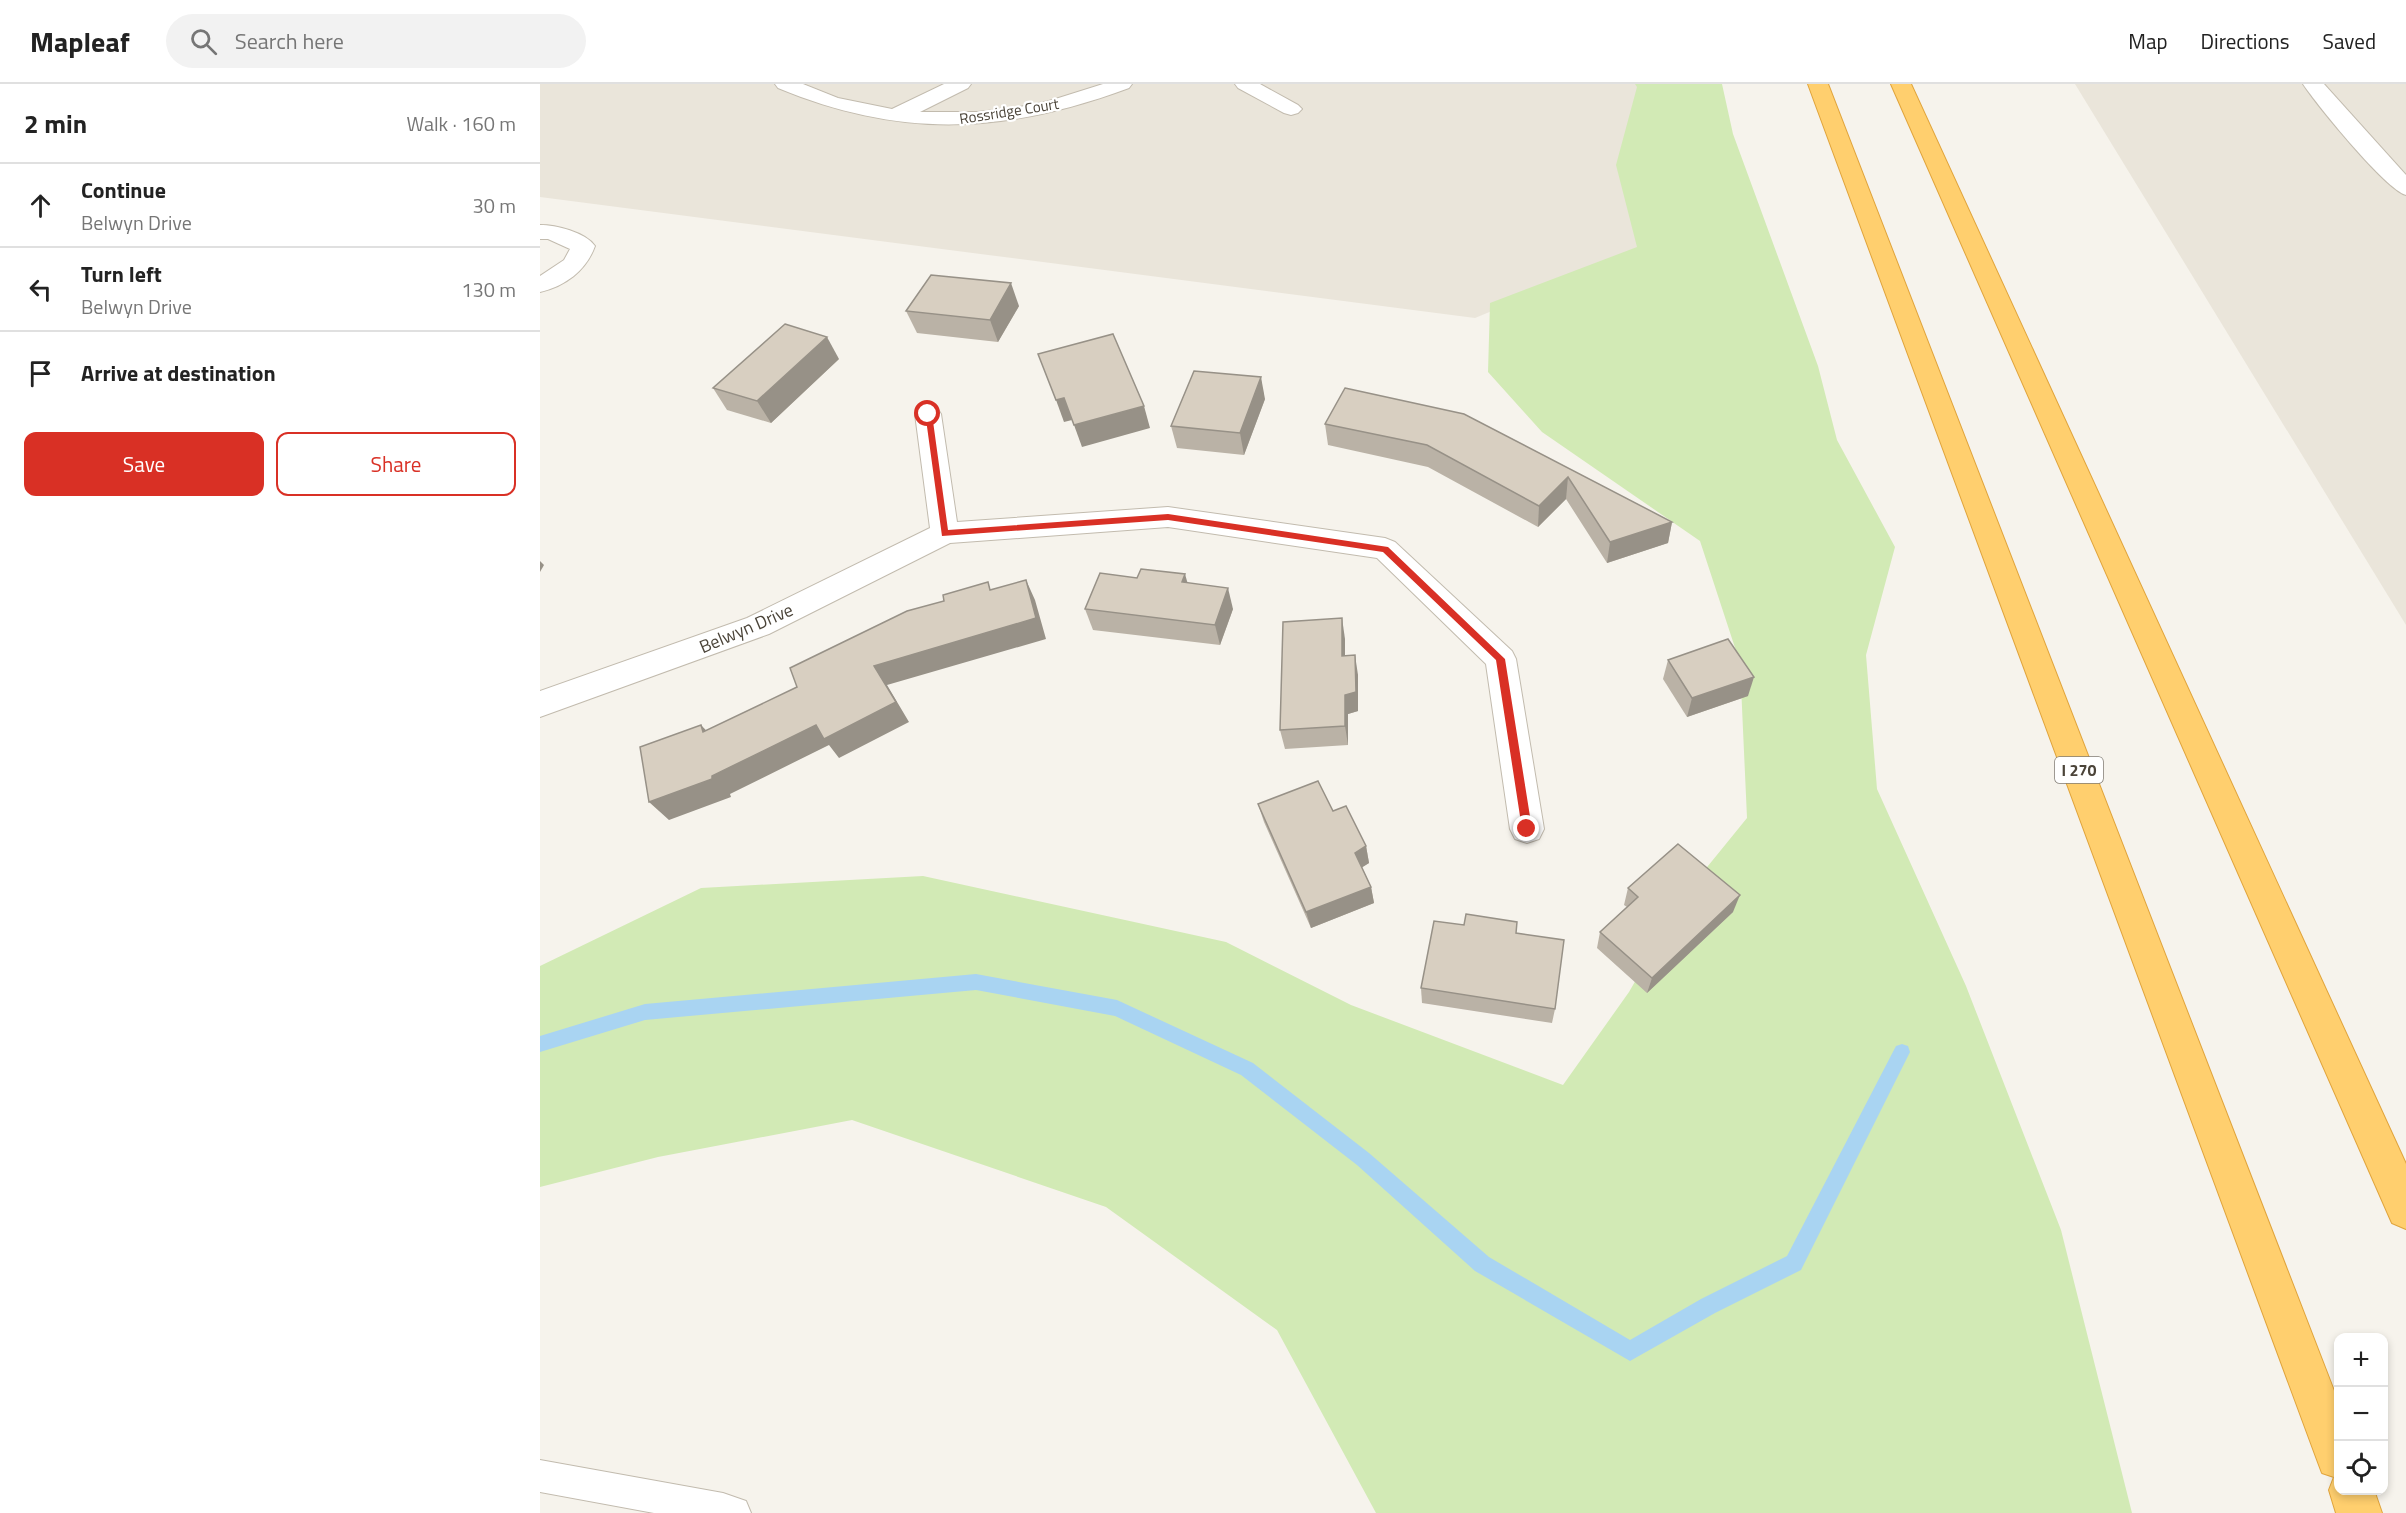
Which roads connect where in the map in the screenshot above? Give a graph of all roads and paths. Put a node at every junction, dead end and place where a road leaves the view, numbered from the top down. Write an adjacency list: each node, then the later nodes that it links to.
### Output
1 (785, 84): 9 (street, Rossridge Court)
2 (961, 84): 9 (street, Rossridge Court)
3 (1122, 84): 9 (street, Rossridge Court)
4 (1245, 84): 8 (street)
5 (1818, 84): 18 (highway, I 270)
6 (1901, 84): 17 (highway)
7 (2313, 84): 10 (street)
8 (1291, 109)
9 (894, 116)
10 (2406, 188)
11 (540, 232): 12 (street)
12 (540, 285)
13 (928, 414): 14 (street)
14 (945, 533): 15 (street, Belwyn Drive); 16 (street, Belwyn Drive)
15 (540, 704)
16 (1527, 829)
17 (2406, 1209)
18 (2334, 1446)
19 (540, 1476): 21 (lane)
20 (2353, 1495): 22 (highway)
21 (734, 1513)
22 (2360, 1513)

